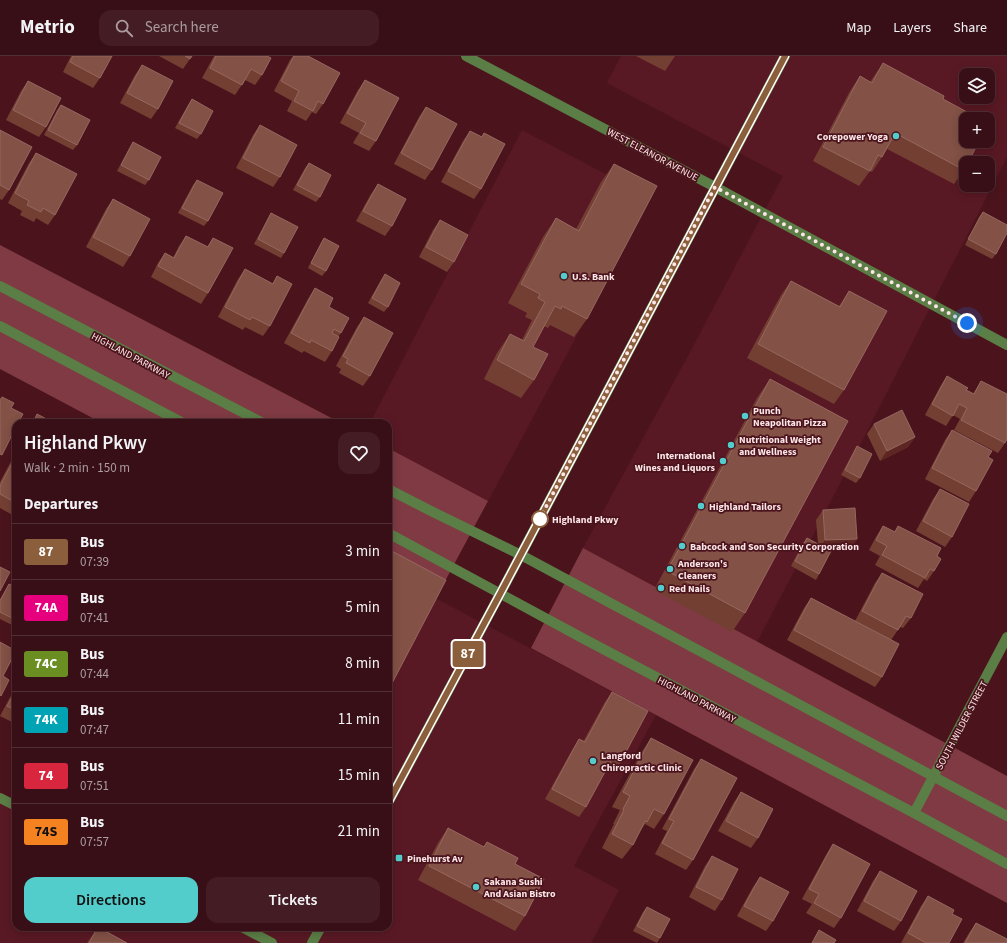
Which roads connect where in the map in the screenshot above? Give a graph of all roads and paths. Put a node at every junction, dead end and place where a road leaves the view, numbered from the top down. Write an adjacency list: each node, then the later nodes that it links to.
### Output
1 (466, 56): 3 (street, WEST ELEANOR AVENUE)
2 (785, 56): 3 (street)
3 (715, 187): 6 (street, WEST ELEANOR AVENUE); 11 (street)
4 (0, 286): 8 (street, HIGHLAND PARKWAY)
5 (0, 326): 7 (street)
6 (1007, 345)
7 (176, 419)
8 (255, 419)
9 (392, 491): 11 (street)
10 (392, 534): 12 (street, HIGHLAND PARKWAY)
11 (521, 555): 12 (street); 14 (street)
12 (500, 594): 15 (street); 18 (street, HIGHLAND PARKWAY)
13 (1007, 637): 14 (street, SOUTH WILDER STREET)
14 (934, 776): 18 (street, SOUTH WILDER STREET); 19 (street)
15 (392, 796)
16 (0, 798): 17 (street)
17 (12, 804)
18 (914, 813): 20 (street, HIGHLAND PARKWAY)
19 (1007, 816)
20 (1007, 864)
21 (250, 931): 23 (street)
22 (319, 931): 24 (street)
23 (272, 943)
24 (312, 943)

